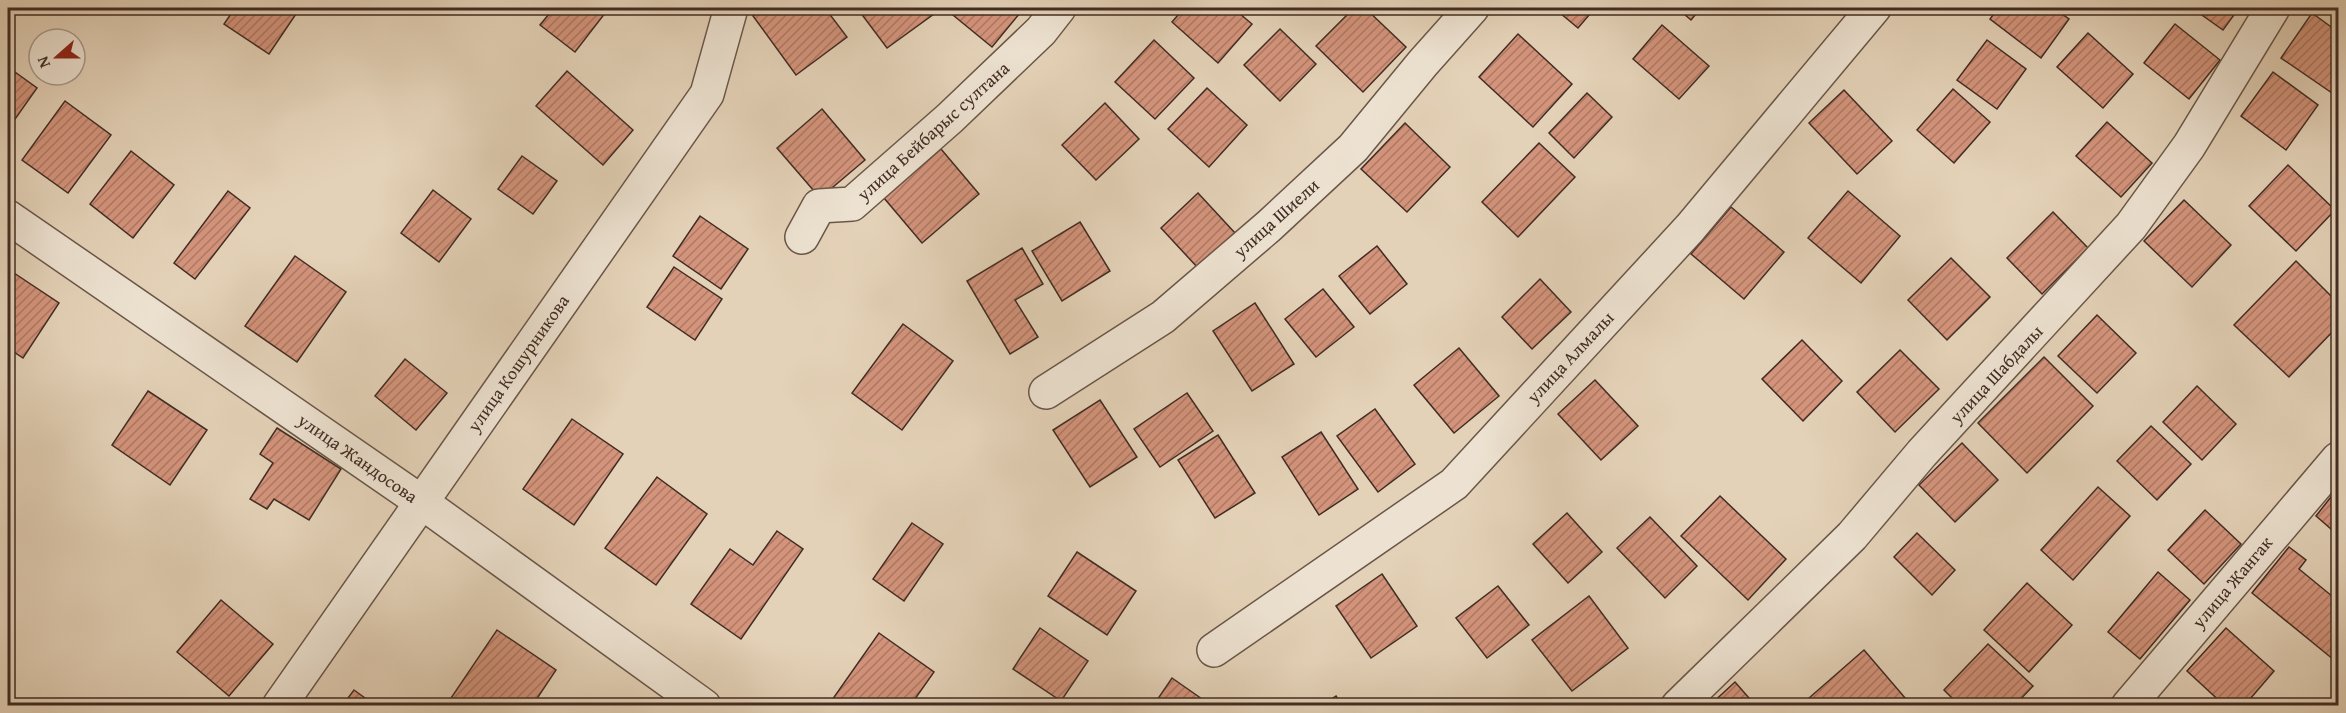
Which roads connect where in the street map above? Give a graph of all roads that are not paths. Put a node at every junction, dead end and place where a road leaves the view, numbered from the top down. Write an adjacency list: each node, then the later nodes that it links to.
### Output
1 (731, 8): 10 (street, улица Кошурникова)
2 (1059, 8): 7 (street, улица Бейбарыс султана)
3 (1472, 8): 8 (street, улица Шиели)
4 (1874, 8): 11 (street, улица Алмалы)
5 (2273, 8): 14 (street, улица Шабдалы)
6 (8, 217): 10 (street, улица Жандосова)
7 (802, 237)
8 (1046, 392)
9 (2338, 459): 15 (street, улица Жангак)
10 (420, 501): 12 (street, улица Кошурникова); 13 (street, улица Жандосова)
11 (1214, 650)
12 (279, 705)
13 (704, 705)
14 (1677, 705)
15 (2128, 705)

